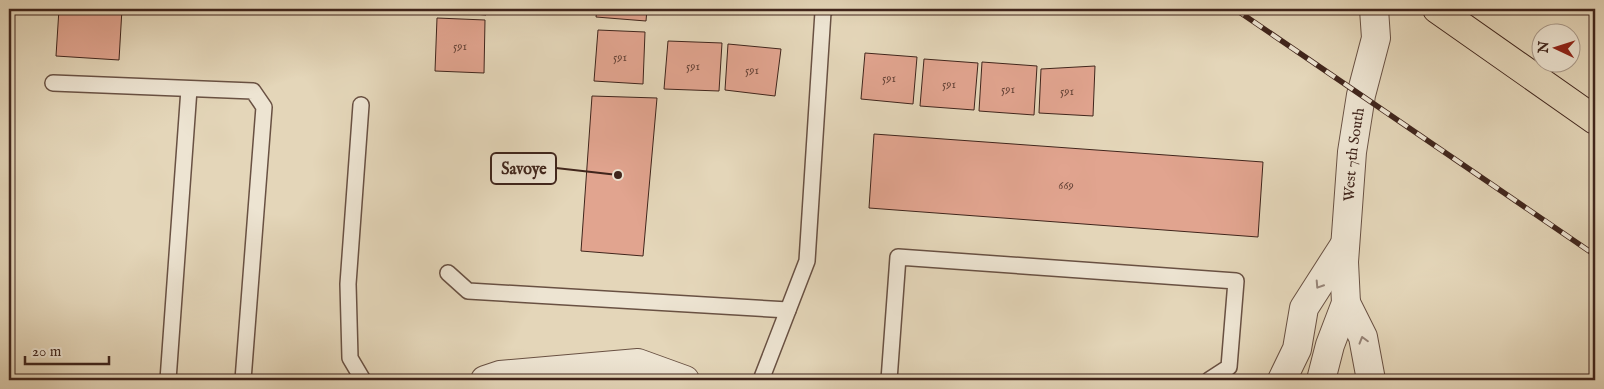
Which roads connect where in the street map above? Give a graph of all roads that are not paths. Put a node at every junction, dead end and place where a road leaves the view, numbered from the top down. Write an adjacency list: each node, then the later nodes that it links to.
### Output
1 (826, 9): 11 (lane)
2 (1374, 9): 8 (street, West 7th South)
3 (1438, 9): 7 (main road)
4 (53, 82): 5 (lane)
5 (189, 89): 12 (lane); 13 (lane)
6 (361, 106): 14 (lane)
7 (1595, 120)
8 (1345, 244): 10 (street, West 7th South); 20 (street, one-way to 20)
9 (448, 273): 11 (lane)
10 (1346, 303): 21 (street, West 7th South); 22 (street, West 7th South, one-way to 10)
11 (788, 310): 17 (lane)
12 (168, 380)
13 (243, 380)
14 (363, 380)
15 (485, 380): 16 (street)
16 (685, 380)
17 (761, 380)
18 (890, 380): 19 (lane)
19 (1209, 380)
20 (1282, 380)
21 (1321, 380)
22 (1371, 380)

